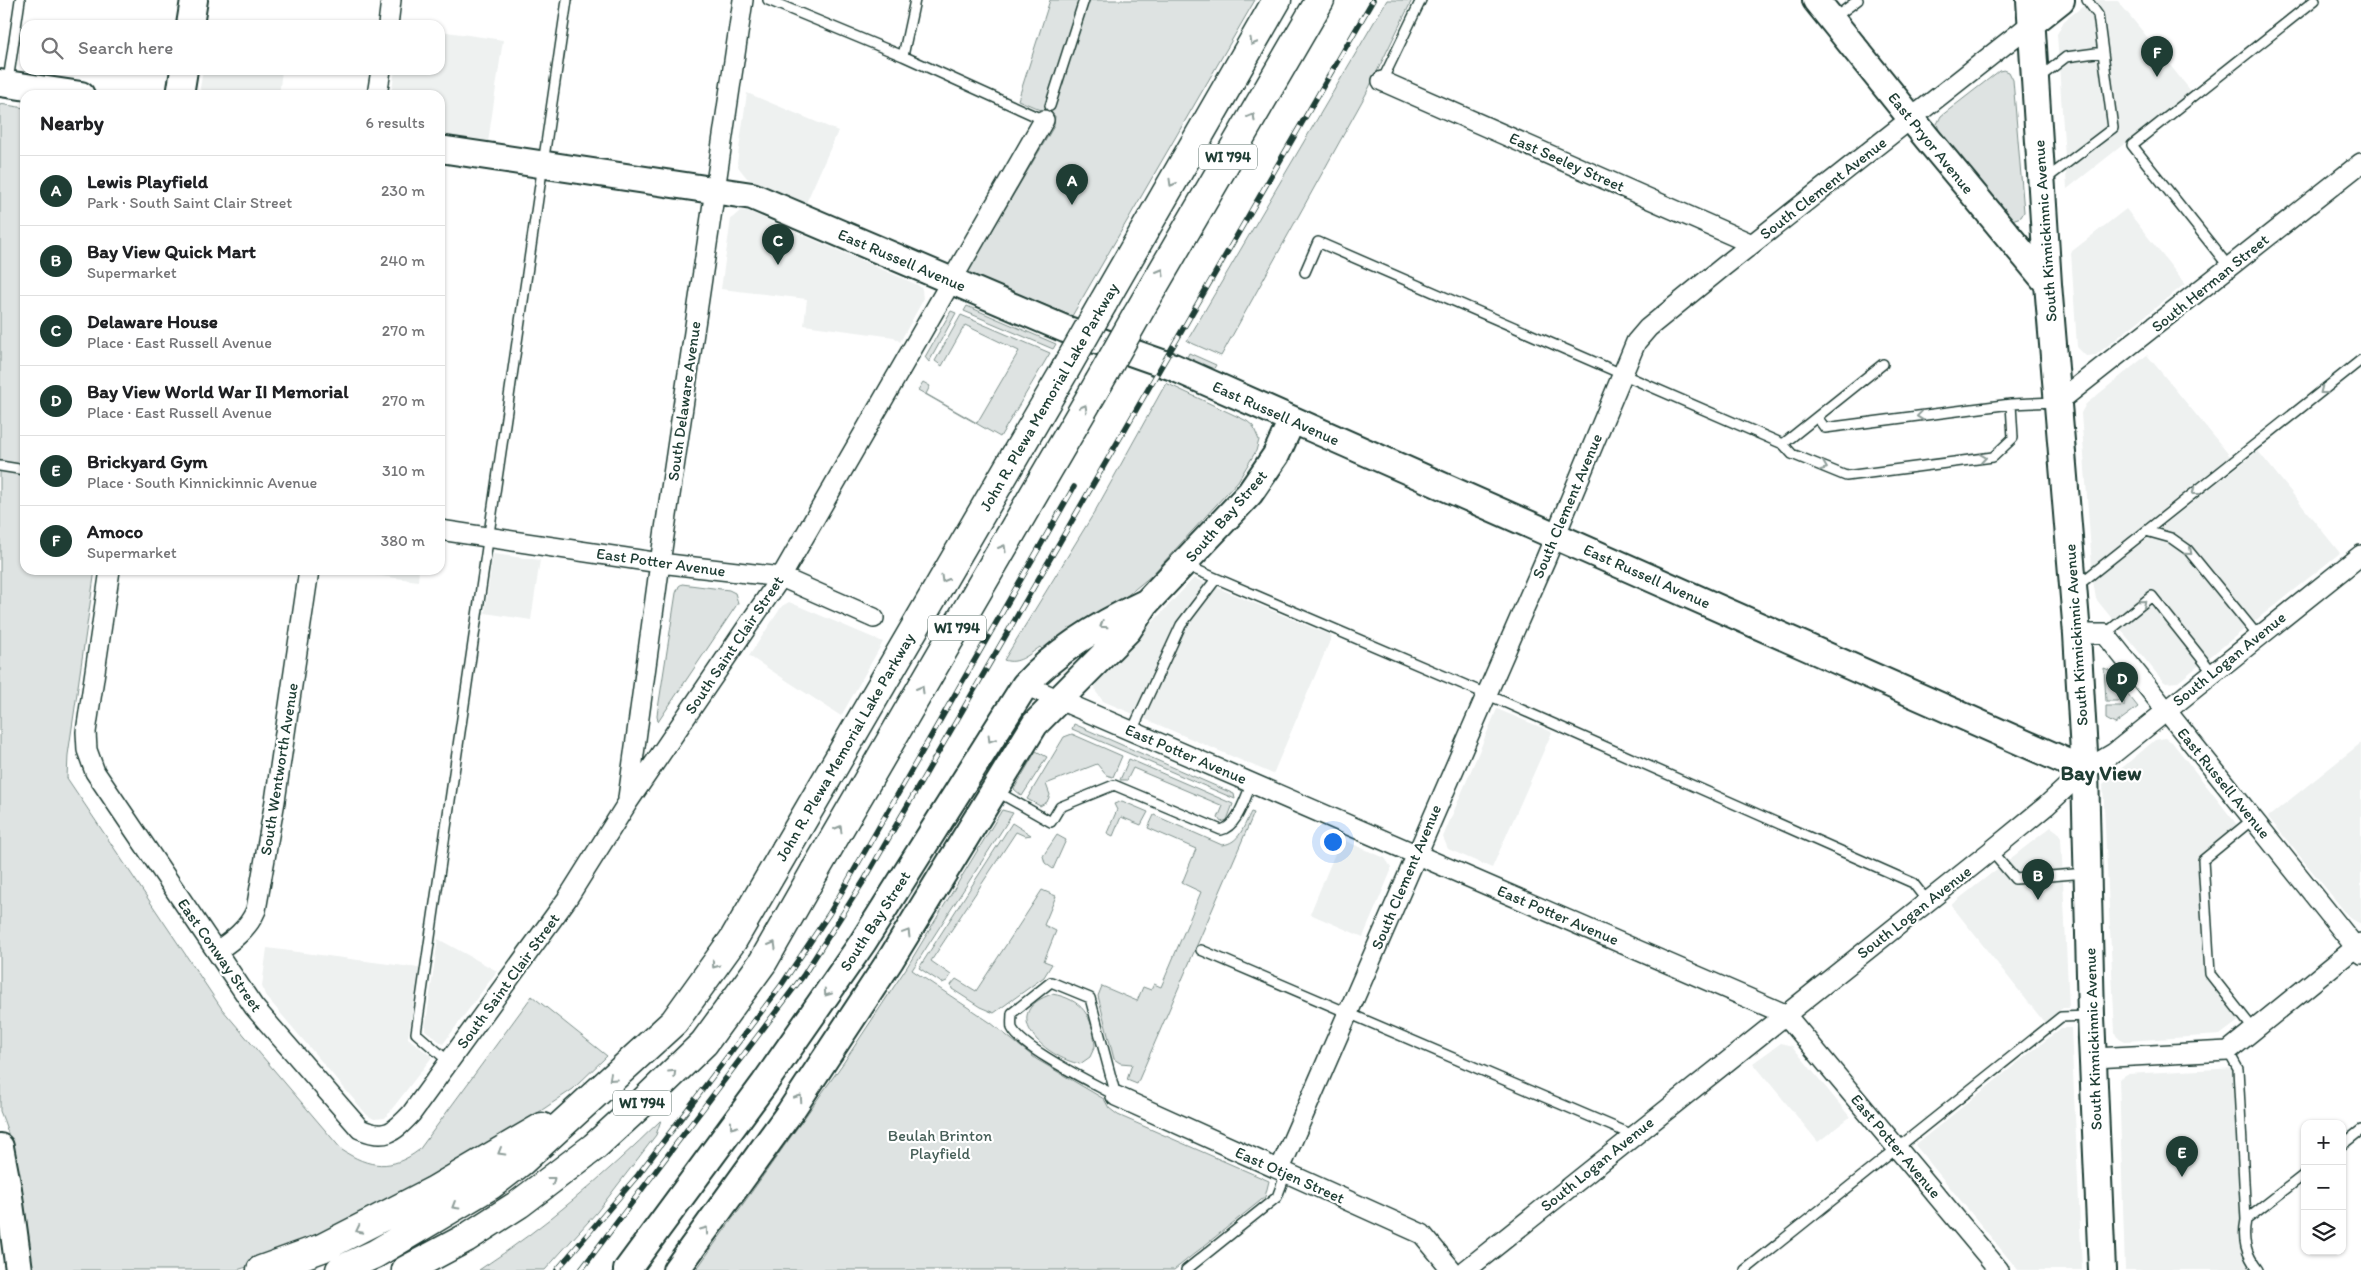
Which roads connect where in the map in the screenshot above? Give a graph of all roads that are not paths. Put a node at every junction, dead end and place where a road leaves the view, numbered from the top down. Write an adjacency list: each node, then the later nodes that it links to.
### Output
1 (20, 0): 27 (lane)
2 (194, 0): 18 (main road)
3 (391, 0): 19 (street)
4 (567, 0): 35 (lane)
5 (743, 0): 37 (street, South Delaware Avenue)
6 (768, 0): 22 (lane)
7 (915, 0): 22 (lane)
8 (1084, 0): 31 (lane)
9 (1277, 0): 98 (main road, John R. Plewa Memorial Lake Parkway / WI 794, one-way to 98, bridge)
10 (1320, 0): 107 (main road, WI 794, one-way to 10, bridge)
11 (1421, 0): 25 (lane)
12 (1816, 0): 20 (main road, East Pryor Avenue)
13 (1858, 0): 20 (lane)
14 (2061, 0): 17 (main road, South Clement Avenue)
15 (2087, 0): 21 (lane)
16 (2315, 0): 39 (lane)
17 (2031, 12): 26 (main road, South Kinnickinnic Avenue); 32 (street, South Clement Avenue)
18 (191, 20)
19 (389, 20)
20 (1832, 20): 32 (main road, East Pryor Avenue)
21 (2104, 52): 26 (lane); 36 (lane)
22 (902, 56): 31 (lane)
23 (183, 75): 29 (main road)
24 (380, 75): 30 (street)
25 (1382, 81): 38 (street, East Seeley Street)
26 (2036, 81): 36 (main road, South Kinnickinnic Avenue)
27 (4, 83): 28 (main road)
28 (49, 90)
29 (181, 90)
30 (379, 90)
31 (1047, 113): 41 (street, South Saint Clair Street)
32 (1910, 118): 38 (street, South Clement Avenue); 42 (main road, East Pryor Avenue)
33 (445, 150): 35 (main road, East Russell Avenue)
34 (2361, 163): 39 (street, South Herman Street)
35 (543, 165): 37 (main road, East Russell Avenue); 56 (lane)
36 (2042, 182): 42 (main road, South Kinnickinnic Avenue)
37 (715, 189): 41 (main road, East Russell Avenue); 58 (street, South Delaware Avenue)
38 (1752, 244): 45 (street, South Clement Avenue)
39 (2229, 267): 46 (street, South Herman Street)
40 (1305, 272): 45 (lane)
41 (950, 281): 49 (main road, East Russell Avenue); 62 (street, South Saint Clair Street)
42 (2048, 284): 46 (main road, South Kinnickinnic Avenue)
43 (2361, 360): 54 (lane, one-way to 54)
44 (1883, 364): 48 (lane)
45 (1622, 376): 50 (lane); 55 (street, South Clement Avenue)
46 (2058, 402): 47 (lane); 64 (main road, South Kinnickinnic Avenue)
47 (2011, 404): 48 (lane, one-way to 48); 50 (lane, one-way to 47)
48 (1817, 417): 50 (lane)
49 (1292, 420): 55 (main road, East Russell Avenue); 59 (main road, South Bay Street)
50 (1783, 444)
51 (0, 466): 52 (lane)
52 (20, 469)
53 (445, 531): 56 (street, East Potter Avenue)
54 (2146, 531): 64 (lane); 69 (lane, one-way to 69)
55 (1555, 536): 72 (street, South Clement Avenue); 76 (main road, East Russell Avenue)
56 (488, 537): 58 (street, East Potter Avenue); 96 (lane)
57 (2361, 555): 69 (street, South Logan Avenue)
58 (660, 563): 62 (street, East Potter Avenue); 79 (street, South Delaware Avenue)
59 (1183, 564): 63 (lane); 65 (main road, South Bay Street)
60 (109, 575): 88 (street, East Conway Street)
61 (308, 575): 88 (street, South Wentworth Avenue)
62 (781, 577): 66 (street, East Potter Avenue); 79 (street, South Saint Clair Street)
63 (1216, 579): 72 (lane); 75 (lane)
64 (2073, 589): 67 (main road, South Kinnickinnic Avenue)
65 (1146, 603): 71 (main road, South Bay Street, one-way to 71); 73 (main road, South Bay Street)
66 (874, 618)
67 (2077, 634): 68 (street); 76 (main road, South Kinnickinnic Avenue)
68 (2105, 634): 70 (lane, one-way to 70); 74 (street, East Russell Avenue)
69 (2258, 636): 70 (street, South Logan Avenue)
70 (2213, 672): 74 (street, South Logan Avenue)
71 (1025, 685): 73 (street, East Potter Avenue); 85 (main road, South Bay Street, one-way to 85)
72 (1486, 694): 82 (street, South Clement Avenue); 84 (lane)
73 (1058, 698): 75 (street, East Potter Avenue); 78 (main road, South Bay Street)
74 (2166, 710): 76 (street, South Logan Avenue); 80 (street, East Russell Avenue)
75 (1132, 731): 77 (street, East Potter Avenue)
76 (2085, 770): 81 (street, South Logan Avenue); 83 (main road, South Kinnickinnic Avenue)
77 (1252, 783): 78 (lane); 82 (street, East Potter Avenue)
78 (993, 789): 89 (main road, South Bay Street, one-way to 78)
79 (628, 802): 96 (street, South Saint Clair Street)
80 (2253, 819): 86 (street, East Russell Avenue); 93 (lane)
81 (1991, 851): 83 (lane); 84 (street, South Logan Avenue)
82 (1416, 854): 90 (street, South Clement Avenue); 91 (street, East Potter Avenue)
83 (2086, 873): 92 (main road, South Kinnickinnic Avenue)
84 (1928, 901): 91 (street, South Logan Avenue)
85 (863, 942): 89 (main road); 109 (main road, South Bay Street, one-way to 109)
86 (2359, 948): 93 (street)
87 (1201, 950): 90 (lane)
88 (217, 951): 100 (street, East Conway Street)
89 (892, 959): 117 (main road, South Bay Street, one-way to 89)
90 (1348, 1014): 101 (lane); 105 (street, South Clement Avenue)
91 (1785, 1014): 101 (street, South Logan Avenue); 104 (street, East Potter Avenue)
92 (2091, 1016): 95 (main road, South Kinnickinnic Avenue); 104 (lane)
93 (2254, 1030): 94 (street)
94 (2228, 1051): 95 (street); 108 (lane)
95 (2094, 1058): 122 (main road, South Kinnickinnic Avenue)
96 (450, 1062): 100 (street, South Saint Clair Street)
97 (1116, 1096): 97 (lane); 105 (street, East Otjen Street)
98 (588, 1100): 112 (main road, one-way to 112); 113 (main road, John R. Plewa Memorial Lake Parkway / WI 794, one-way to 113)
99 (2361, 1130): 102 (lane)
100 (379, 1135)
101 (1633, 1135): 120 (street, South Logan Avenue)
102 (2346, 1142)
103 (0, 1147): 111 (main road)
104 (1898, 1148): 110 (street, East Potter Avenue); 121 (lane)
105 (1283, 1171): 118 (lane); 119 (street, East Otjen Street)
106 (2301, 1177): 108 (lane)
107 (519, 1204): 114 (main road, WI 794); 115 (main road)
108 (2246, 1220): 123 (lane)
109 (644, 1246): 116 (main road, South Bay Street); 117 (main road)
110 (1989, 1267)
111 (19, 1270)
112 (261, 1270)
113 (340, 1270)
114 (406, 1270)
115 (438, 1270)
116 (627, 1270)
117 (676, 1270)
118 (1186, 1270)
119 (1452, 1270)
120 (1466, 1270)
121 (1746, 1270)
122 (2102, 1270)
123 (2258, 1270)

